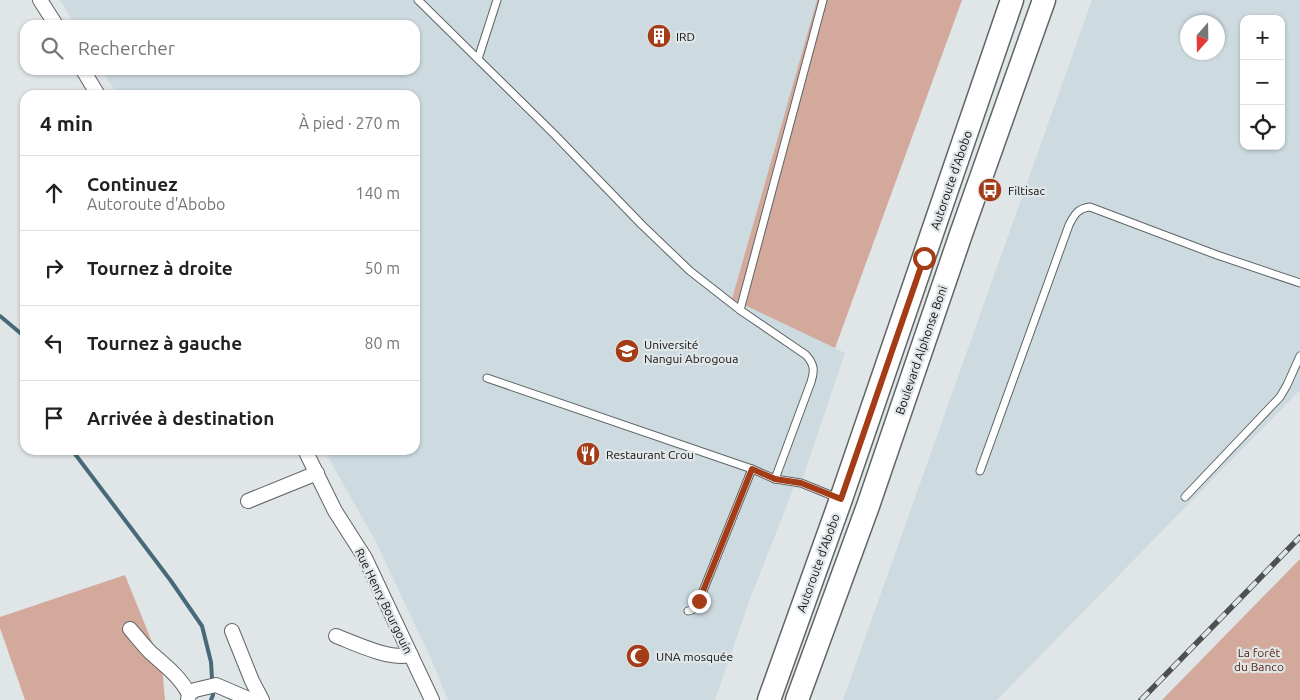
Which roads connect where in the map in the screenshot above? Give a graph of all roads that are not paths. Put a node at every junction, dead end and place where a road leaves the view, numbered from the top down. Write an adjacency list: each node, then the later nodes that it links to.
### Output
1 (40, 0): 7 (street)
2 (418, 0): 8 (lane)
3 (497, 0): 8 (lane)
4 (823, 0): 12 (lane)
5 (1012, 0): 21 (main road, Autoroute d'Abobo)
6 (1044, 0): 33 (main road, Boulevard Alphonse Boni)
7 (53, 20)
8 (478, 58): 12 (lane)
9 (86, 75): 10 (street)
10 (95, 90)
11 (1300, 283): 17 (lane)
12 (740, 310): 19 (lane)
13 (1300, 356): 20 (lane)
14 (487, 378): 16 (lane)
15 (308, 455): 18 (street, Rue Henry Bourgouin)
16 (752, 469): 19 (lane); 23 (lane)
17 (980, 471)
18 (317, 474): 22 (street); 27 (street, Rue Henry Bourgouin)
19 (775, 479): 21 (lane)
20 (1185, 496)
21 (841, 499): 32 (main road, Autoroute d'Abobo)
22 (248, 501)
23 (688, 611)
24 (130, 628): 28 (street)
25 (232, 631): 30 (street)
26 (336, 636): 27 (street)
27 (410, 655): 31 (street, Rue Henry Bourgouin)
28 (191, 695): 29 (street)
29 (251, 700)
30 (262, 700)
31 (432, 700)
32 (769, 700)
33 (797, 700)

